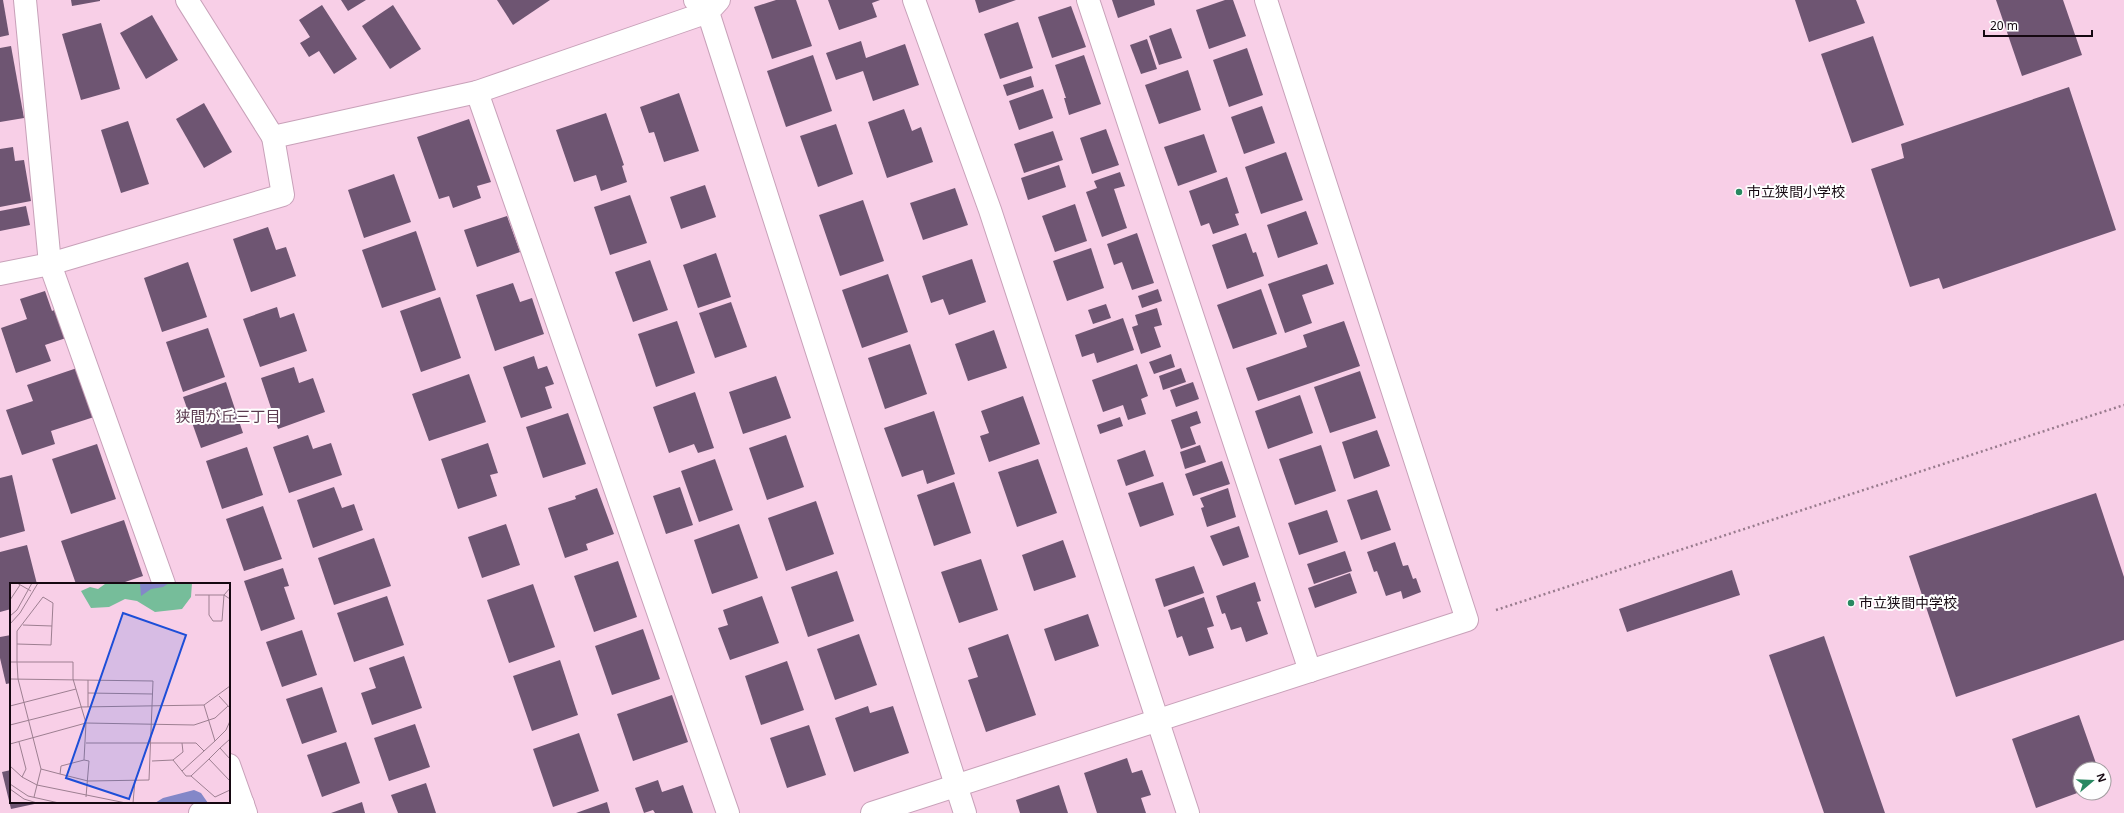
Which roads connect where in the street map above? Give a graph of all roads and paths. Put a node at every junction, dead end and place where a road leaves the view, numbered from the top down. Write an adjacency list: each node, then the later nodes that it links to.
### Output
1 (25, 0): 9 (street)
2 (187, 0): 8 (street)
3 (914, 0): 15 (street)
4 (1088, 0): 14 (street)
5 (1266, 0): 13 (street)
6 (707, 4): 7 (street); 17 (street)
7 (477, 92): 8 (street); 20 (street)
8 (273, 137): 9 (street)
9 (50, 264): 10 (street); 12 (street)
10 (0, 274)
11 (2124, 405): 13 (path)
12 (164, 583)
13 (1467, 620): 14 (street)
14 (1310, 671): 15 (street)
15 (1157, 721): 17 (street); 23 (street)
16 (230, 768): 18 (street)
17 (957, 786): 21 (street); 22 (street)
18 (244, 809): 19 (street)
19 (200, 813)
20 (728, 813)
21 (872, 813)
22 (965, 813)
23 (1188, 813)

